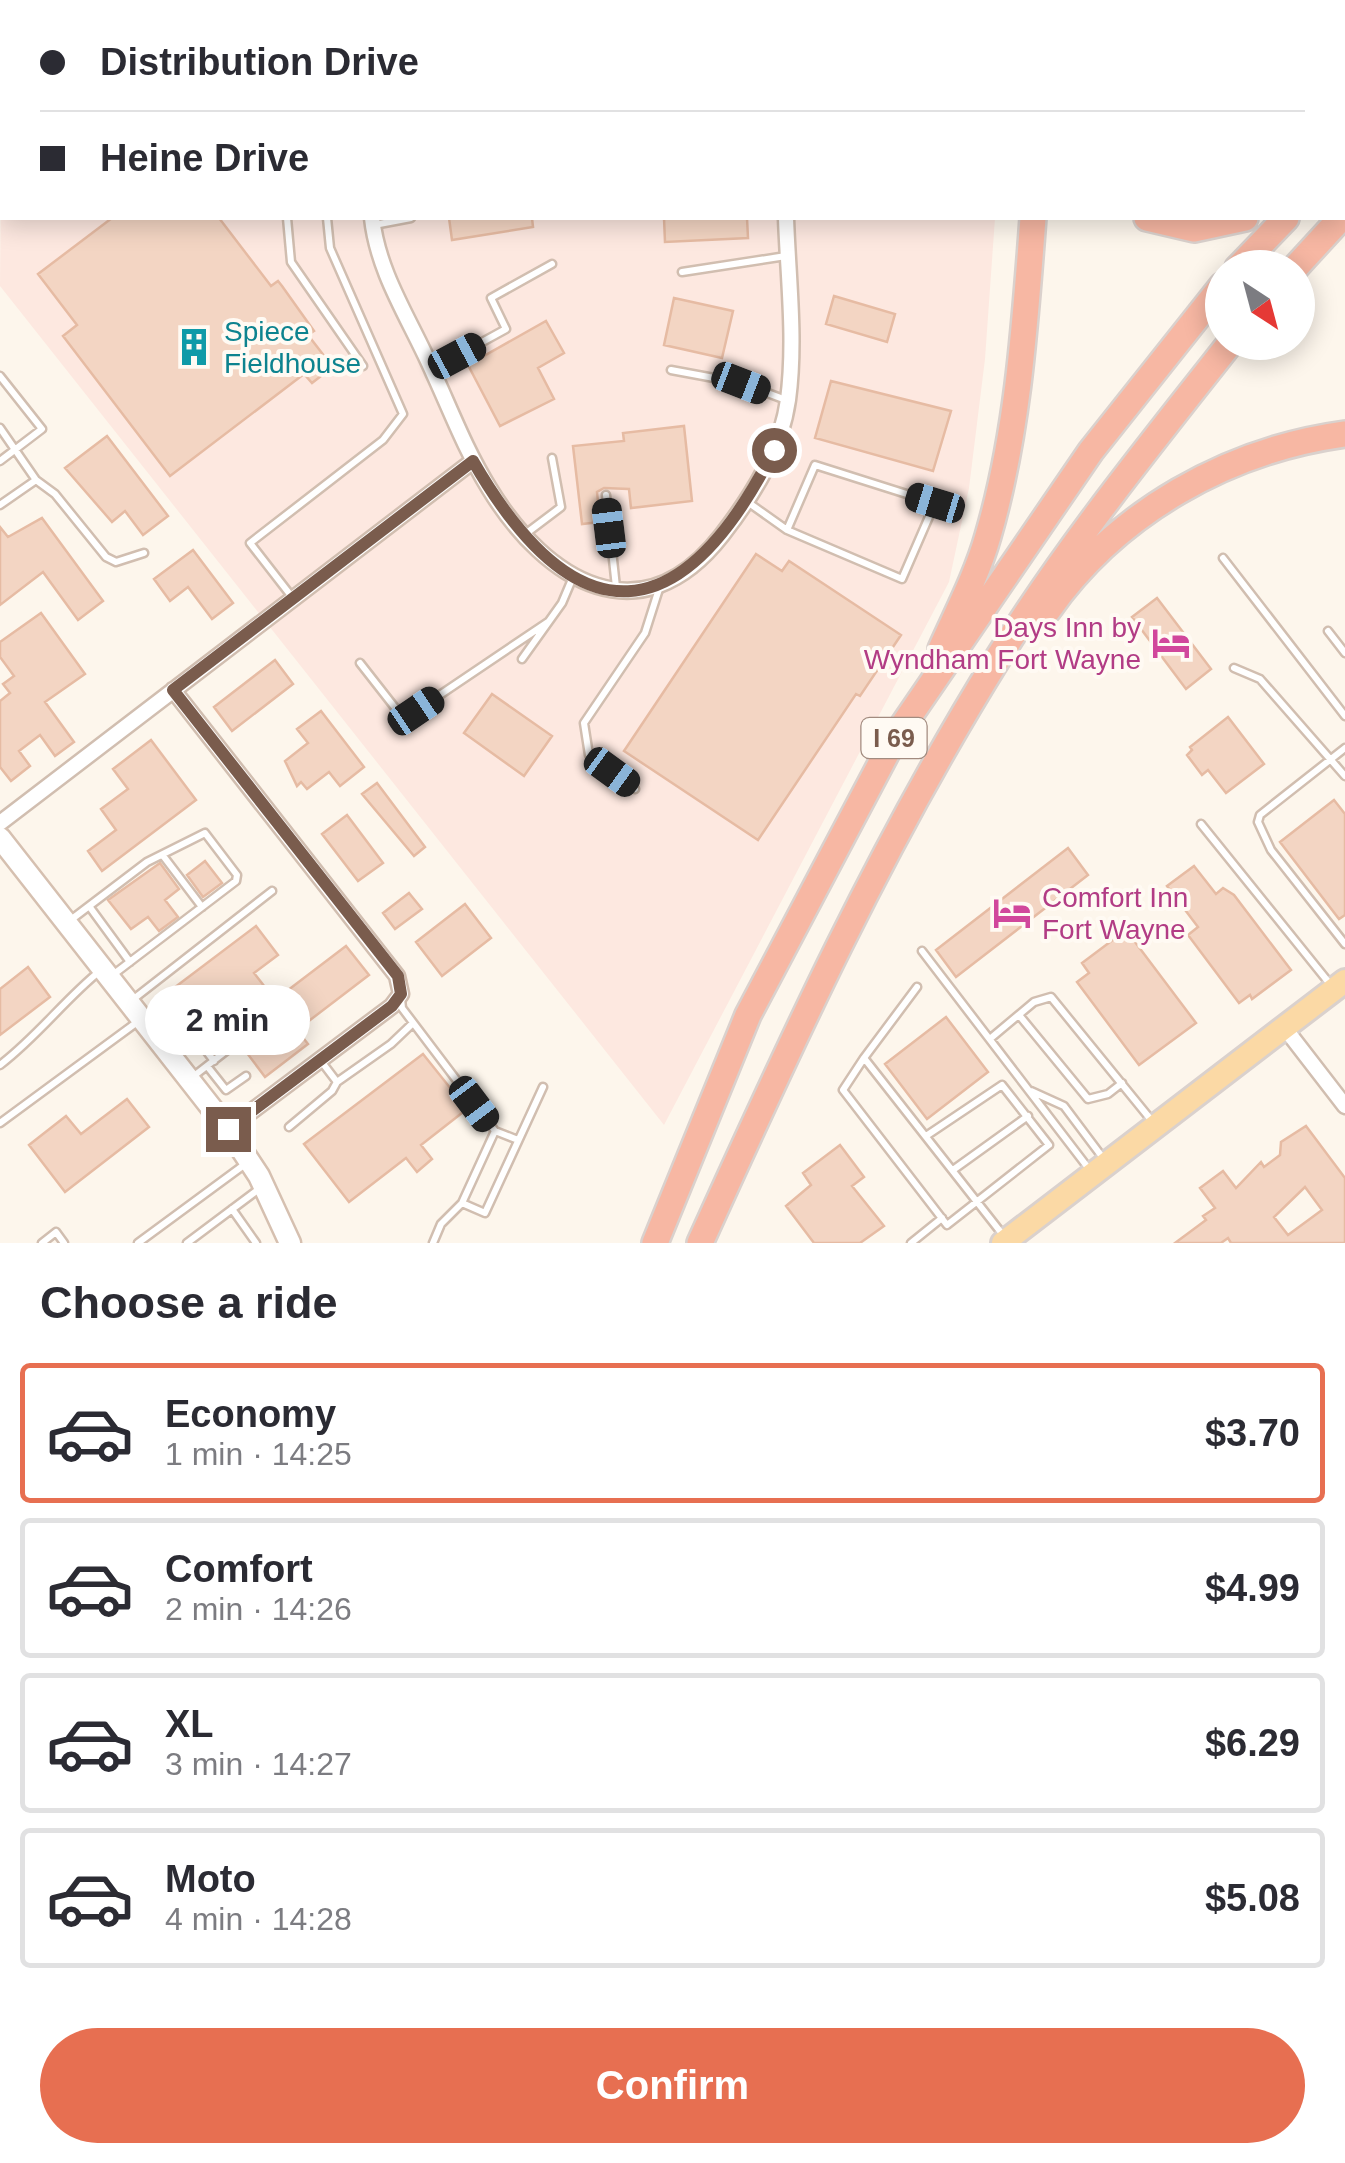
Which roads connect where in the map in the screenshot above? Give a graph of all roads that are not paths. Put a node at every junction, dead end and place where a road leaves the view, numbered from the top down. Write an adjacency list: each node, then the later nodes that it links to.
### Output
1 (287, 220): 17 (lane)
2 (327, 220): 39 (lane)
3 (786, 220): 12 (street)
4 (1033, 220): 47 (highway)
5 (1156, 220): 6 (highway)
6 (1235, 220)
7 (1284, 220): 10 (highway)
8 (1338, 220): 11 (highway)
9 (372, 221): 18 (street)
10 (1255, 250)
11 (1311, 250)
12 (787, 256): 14 (lane); 21 (street)
13 (552, 264): 18 (lane)
14 (682, 272)
15 (1205, 307): 47 (highway, I 69)
16 (1218, 360): 49 (highway, I 69)
17 (363, 366)
18 (432, 369): 27 (street)
19 (672, 370): 21 (lane)
20 (0, 376): 24 (lane)
21 (788, 401): 30 (street)
22 (0, 428): 24 (lane)
23 (1345, 434): 49 (highway)
24 (16, 448): 26 (lane); 28 (lane)
25 (552, 458): 33 (lane)
26 (0, 461)
27 (473, 461): 33 (street); 39 (street)
28 (36, 480): 31 (lane); 34 (lane)
29 (606, 495): 38 (lane)
30 (748, 502): 32 (lane); 37 (street)
31 (0, 505)
32 (786, 530): 32 (lane)
33 (523, 536): 36 (street)
34 (144, 552)
35 (1224, 558): 48 (lane)
36 (573, 576): 38 (street); 40 (lane)
37 (659, 589): 38 (street); 53 (lane)
38 (616, 594)
39 (293, 598): 46 (street)
40 (548, 622): 43 (lane); 44 (lane)
41 (1328, 630): 42 (lane)
42 (1345, 653)
43 (522, 658)
44 (360, 663)
45 (1234, 668): 51 (lane)
46 (173, 690): 54 (street); 68 (street)
47 (916, 706): 111 (highway, I 69)
48 (1345, 716)
49 (950, 736): 112 (highway, I 69)
50 (1345, 748): 51 (lane)
51 (1332, 758): 52 (lane); 62 (lane)
52 (1345, 776)
53 (636, 789)
54 (0, 823)
55 (1201, 824): 66 (lane)
56 (0, 838): 61 (street)
57 (164, 857): 59 (lane); 60 (lane); 60 (lane)
58 (272, 891): 69 (lane)
59 (88, 906): 61 (lane); 64 (lane)
60 (202, 907): 64 (lane)
61 (66, 924): 65 (street)
62 (1344, 939)
63 (922, 952): 75 (lane)
64 (130, 962): 65 (lane)
65 (106, 973): 69 (street); 79 (lane)
66 (1339, 985): 72 (main road)
67 (917, 987): 76 (lane)
68 (401, 994): 71 (lane); 77 (street)
69 (135, 1011): 81 (street); 88 (lane)
70 (1019, 1014): 75 (lane); 83 (lane); 83 (lane)
71 (413, 1023): 82 (lane); 92 (lane)
72 (1284, 1026): 86 (street); 90 (main road)
73 (252, 1030): 78 (lane)
74 (194, 1035): 78 (lane)
75 (991, 1038): 85 (lane)
76 (864, 1058): 93 (lane); 102 (lane)
77 (320, 1060): 82 (lane); 91 (street)
78 (210, 1063): 80 (lane); 81 (lane)
79 (0, 1065)
80 (246, 1076)
81 (189, 1080): 91 (street)
82 (337, 1082): 89 (lane)
83 (1122, 1083): 90 (lane)
84 (542, 1087): 94 (lane)
85 (1031, 1090): 96 (lane); 96 (lane)
86 (1345, 1106)
87 (1028, 1116): 93 (lane); 97 (lane); 99 (lane)
88 (0, 1123)
89 (289, 1126)
90 (1156, 1126): 96 (main road)
91 (228, 1129): 95 (street)
92 (495, 1131): 94 (lane); 100 (lane)
93 (926, 1136): 97 (lane)
94 (518, 1140): 100 (lane)
95 (249, 1161): 98 (street); 106 (lane)
96 (1100, 1169): 103 (main road)
97 (953, 1170): 99 (lane)
98 (264, 1185): 101 (lane); 109 (street)
99 (978, 1202): 102 (lane); 103 (lane)
100 (462, 1203): 110 (lane)
101 (232, 1209): 107 (lane); 108 (lane)
102 (942, 1218): 113 (lane)
103 (1005, 1241)
104 (42, 1243): 105 (lane)
105 (64, 1243)
106 (138, 1243)
107 (187, 1243)
108 (256, 1243)
109 (290, 1243)
110 (433, 1243)
111 (655, 1243)
112 (700, 1243)
113 (911, 1243)

